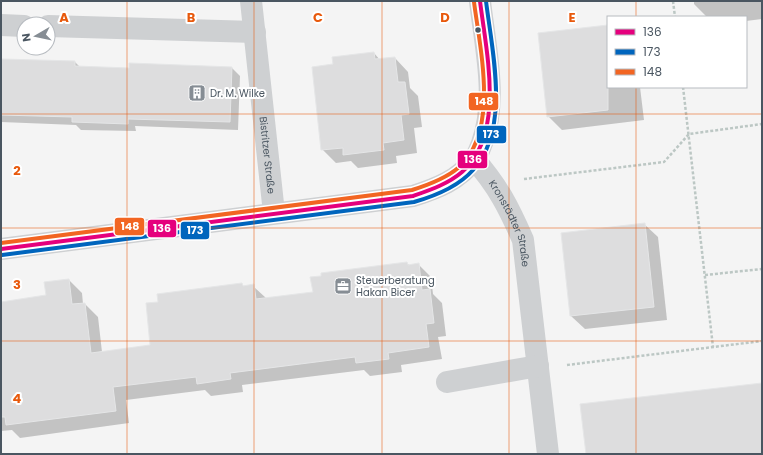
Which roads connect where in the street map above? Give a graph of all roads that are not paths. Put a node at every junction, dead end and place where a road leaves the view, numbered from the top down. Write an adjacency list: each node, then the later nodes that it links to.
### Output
1 (251, 1): 6 (street, Bistritzer Straße)
2 (480, 1): 7 (street)
3 (1, 25): 4 (street)
4 (16, 26)
5 (56, 26): 6 (street)
6 (254, 32): 8 (street, Bistritzer Straße)
7 (474, 159): 8 (street); 10 (street, Kronstädter Straße)
8 (274, 213): 9 (street)
9 (1, 249)
10 (538, 367): 11 (street); 12 (street, Kronstädter Straße)
11 (447, 382)
12 (548, 454)

